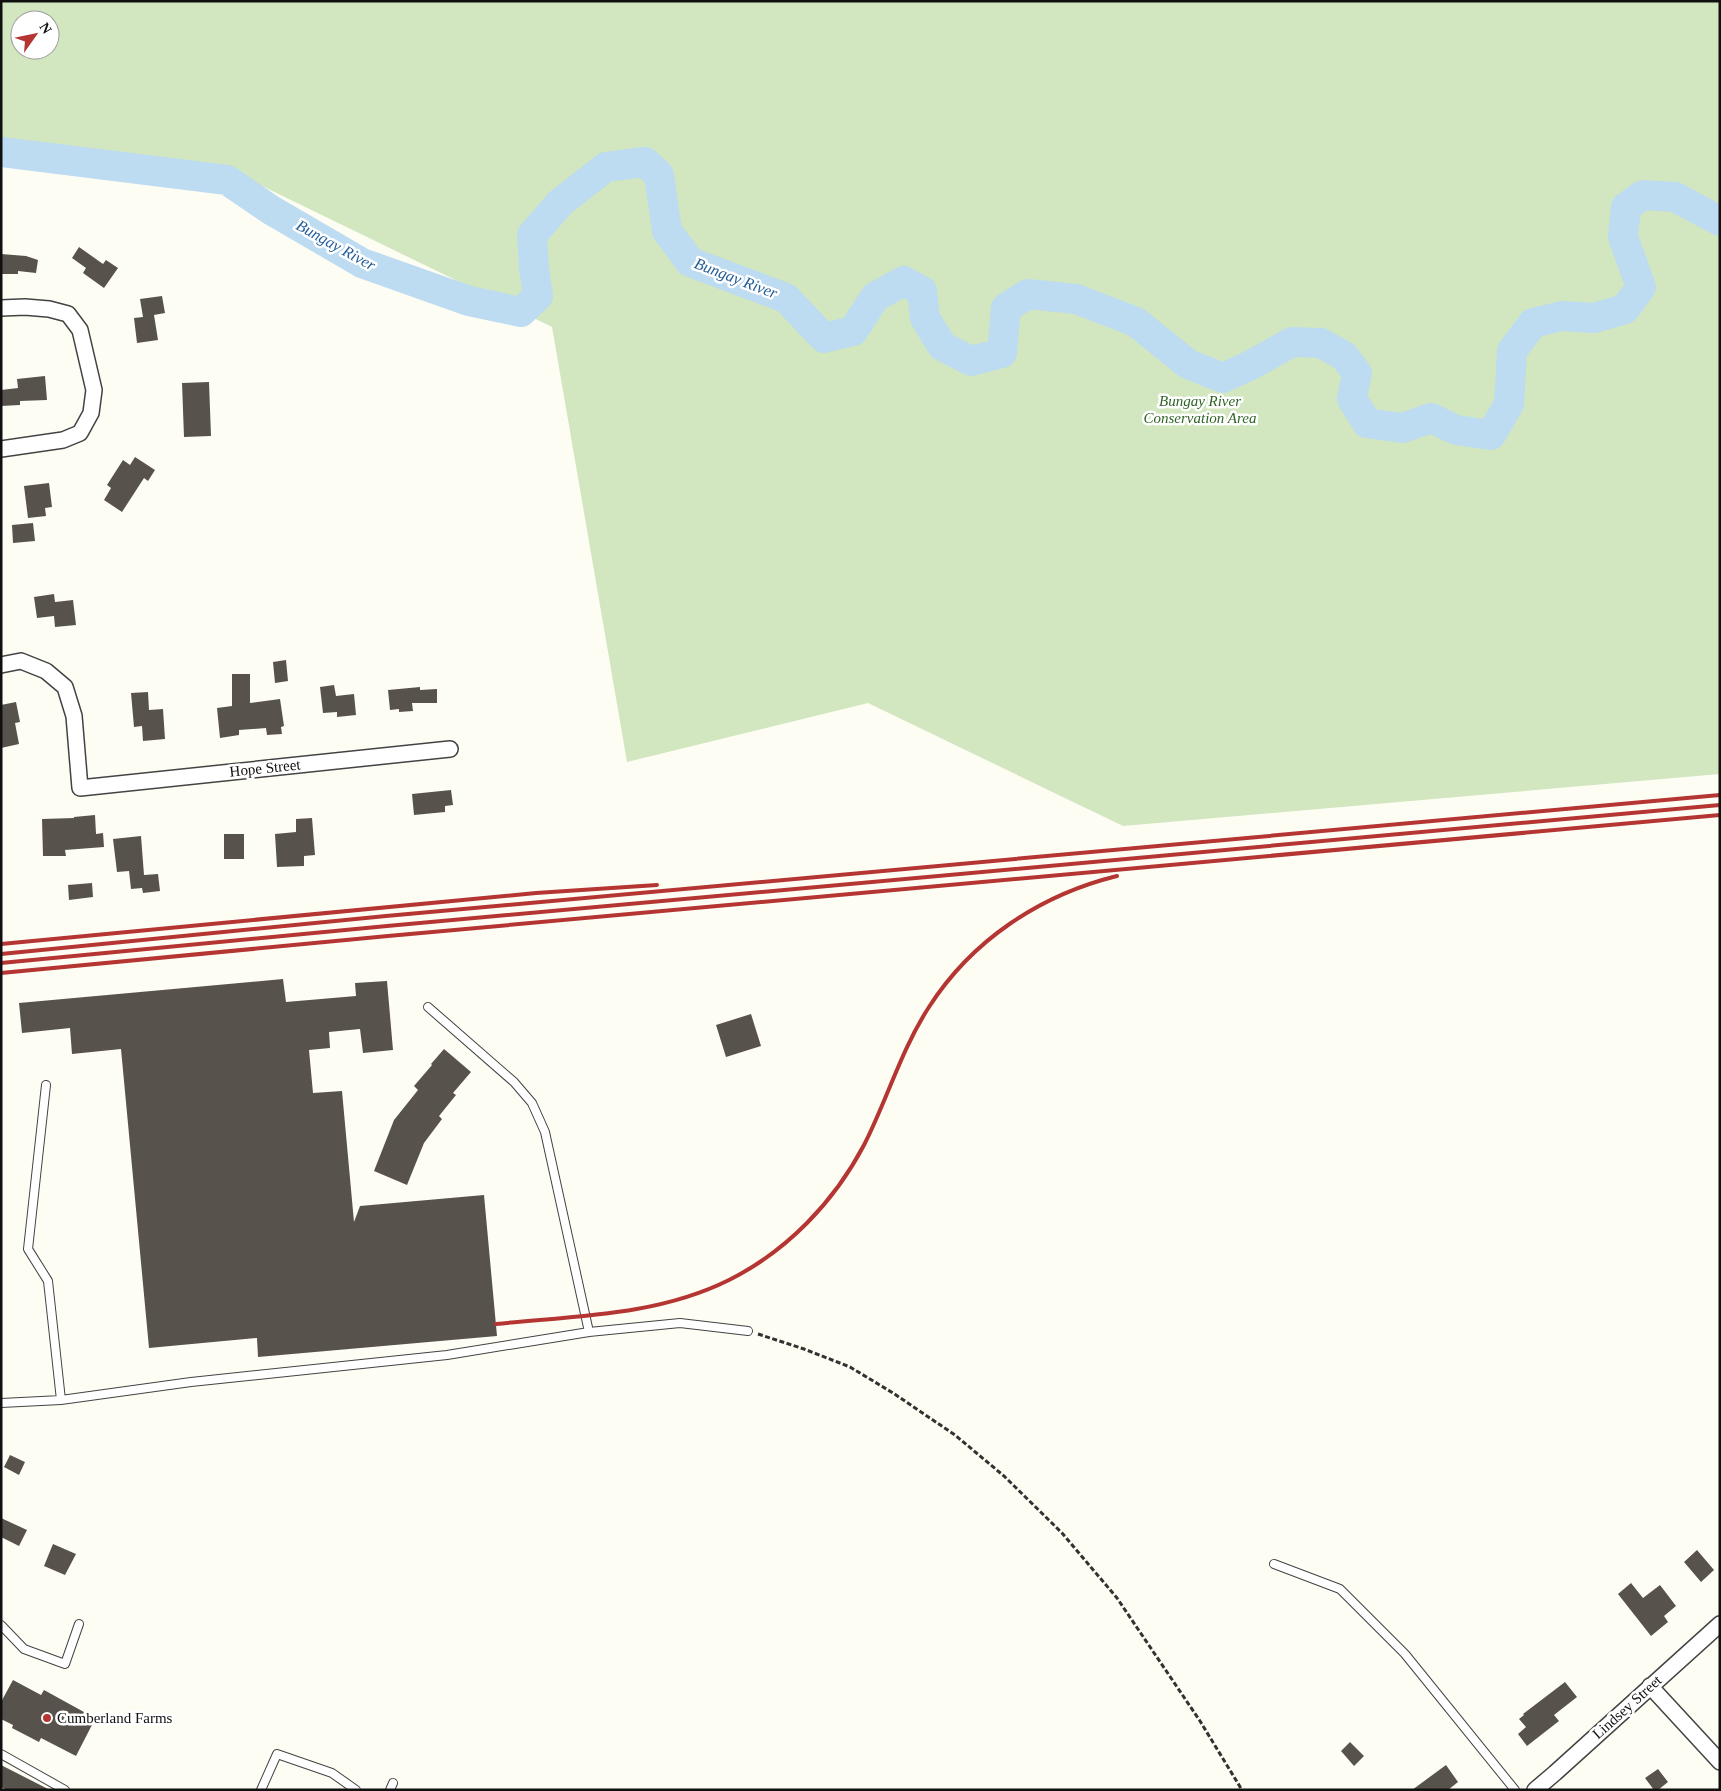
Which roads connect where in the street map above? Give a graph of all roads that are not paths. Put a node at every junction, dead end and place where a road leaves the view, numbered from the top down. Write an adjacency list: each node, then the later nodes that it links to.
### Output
1 (1, 308): 2 (street)
2 (1, 449)
3 (1, 665): 4 (street, Hope Street)
4 (450, 749)
5 (428, 1007): 8 (lane)
6 (46, 1085): 9 (lane)
7 (748, 1331): 8 (lane)
8 (589, 1332): 9 (lane)
9 (61, 1400): 10 (lane)
10 (1, 1403)
11 (1274, 1564): 21 (lane)
12 (80, 1624): 14 (lane)
13 (1720, 1624): 15 (street, Lindsey Street)
14 (1, 1625)
15 (1650, 1686): 17 (street); 22 (street, Lindsey Street)
16 (1, 1754): 18 (lane)
17 (1720, 1762)
18 (65, 1790)
19 (261, 1790): 20 (lane)
20 (356, 1790)
21 (1515, 1790)
22 (1535, 1790)

